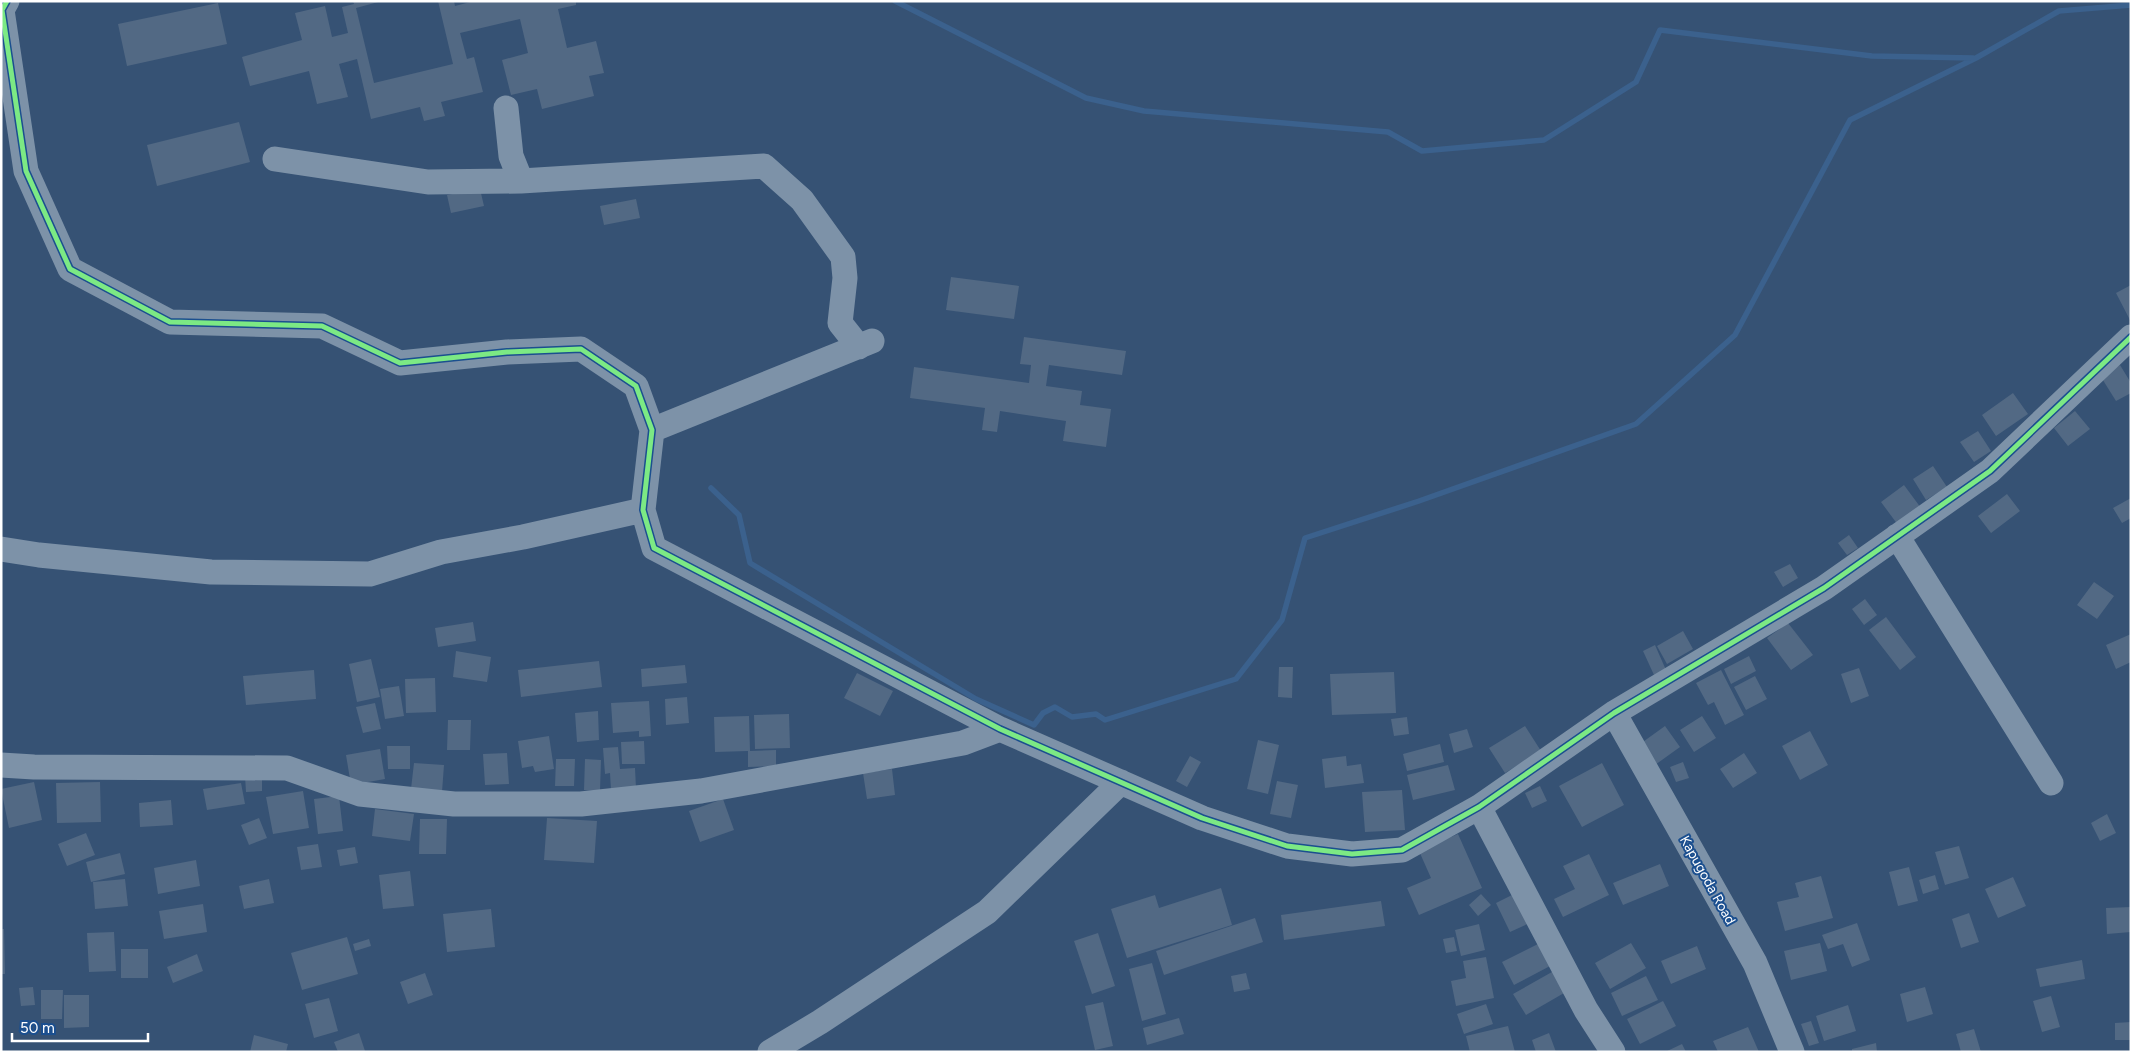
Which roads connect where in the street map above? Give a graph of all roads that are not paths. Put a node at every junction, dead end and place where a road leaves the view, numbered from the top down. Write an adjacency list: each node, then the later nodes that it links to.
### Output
1 (7, 1): 6 (street)
2 (506, 108): 4 (street)
3 (275, 159): 4 (street)
4 (521, 181): 6 (street)
5 (2131, 337): 8 (street)
6 (652, 430): 7 (street)
7 (643, 510): 9 (street); 11 (street)
8 (1897, 536): 10 (street); 14 (street)
9 (1, 549)
10 (1614, 713): 15 (street); 18 (street, Kapugoda Road)
11 (1000, 729): 12 (street); 13 (street)
12 (1, 765)
13 (1122, 782): 15 (street); 16 (street)
14 (2051, 783)
15 (1480, 807): 17 (street)
16 (770, 1052)
17 (1613, 1052)
18 (1792, 1052)

